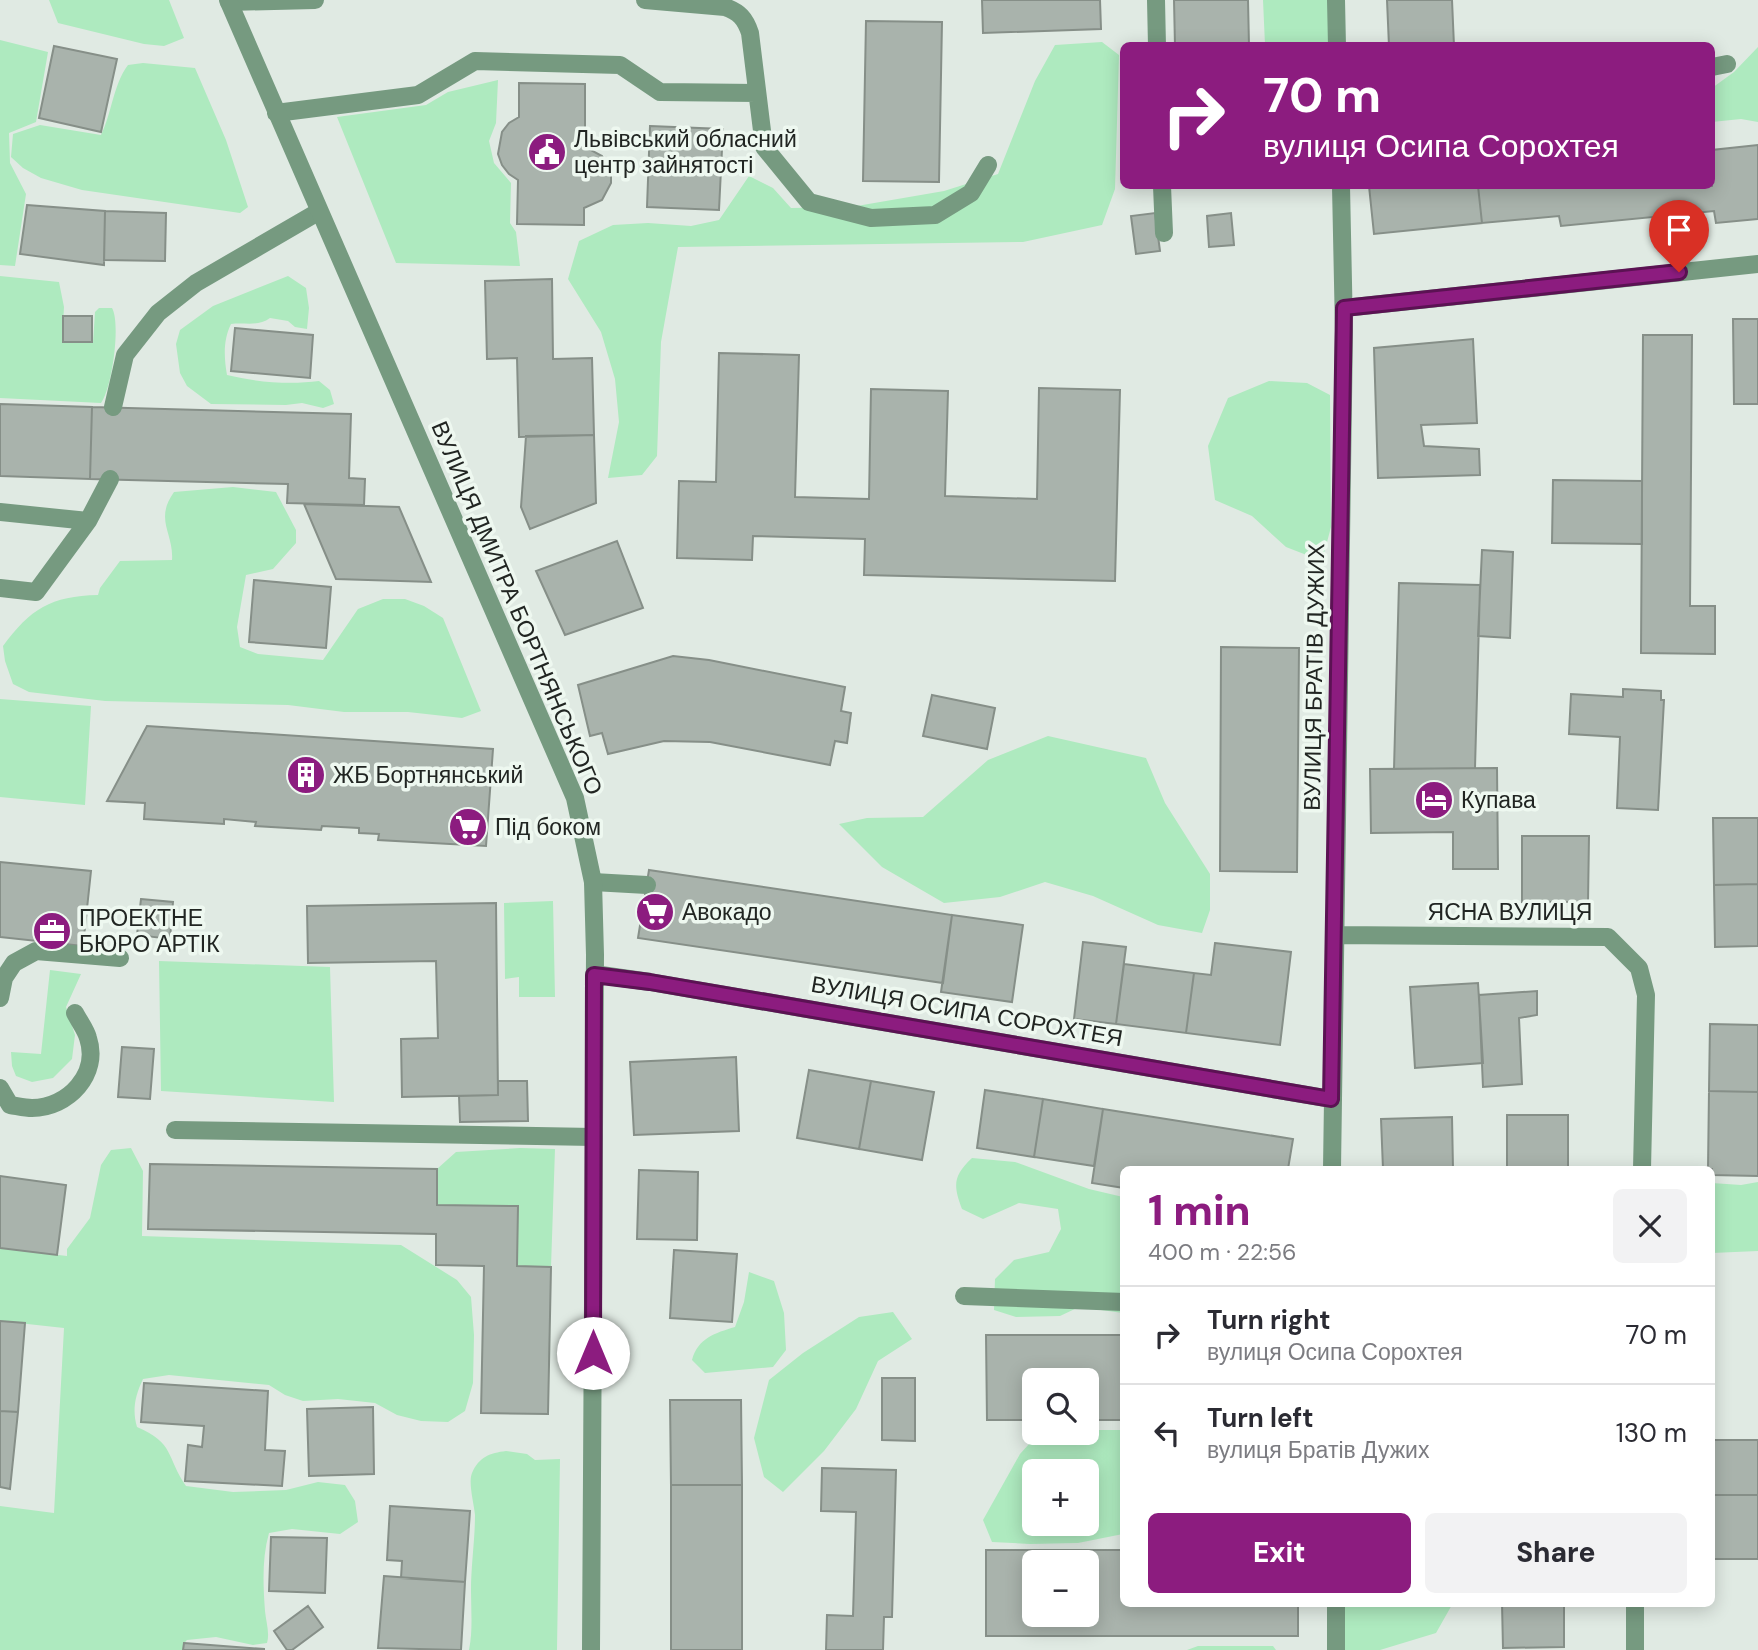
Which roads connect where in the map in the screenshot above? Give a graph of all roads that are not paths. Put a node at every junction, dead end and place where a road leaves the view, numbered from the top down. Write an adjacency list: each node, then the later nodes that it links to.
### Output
1 (315, 0): 5 (street)
2 (645, 0): 8 (street)
3 (1156, 0): 6 (street)
4 (1336, 0): 7 (street)
5 (228, 1): 9 (street, ВУЛИЦЯ ДМИТРА БОРТНЯНСЬКОГО)
6 (1157, 42)
7 (1337, 42)
8 (757, 93): 9 (street); 10 (street)
9 (276, 113): 13 (street, ВУЛИЦЯ ДМИТРА БОРТНЯНСЬКОГО)
10 (988, 165)
11 (1162, 189): 14 (street)
12 (1341, 189): 16 (street, ВУЛИЦЯ БРАТІВ ДУЖИХ)
13 (318, 212): 17 (street); 22 (street, ВУЛИЦЯ ДМИТРА БОРТНЯНСЬКОГО)
14 (1164, 233)
15 (1758, 264): 16 (street)
16 (1344, 308): 24 (street, ВУЛИЦЯ БРАТІВ ДУЖИХ)
17 (113, 407)
18 (110, 479): 20 (street)
19 (0, 512): 20 (street)
20 (88, 521): 21 (street)
21 (0, 588)
22 (593, 882): 23 (street); 26 (street, ВУЛИЦЯ ДМИТРА БОРТНЯНСЬКОГО)
23 (647, 885)
24 (1334, 935): 30 (street, ВУЛИЦЯ БРАТІВ ДУЖИХ); 34 (street, ЯСНА ВУЛИЦЯ)
25 (120, 958): 27 (street)
26 (594, 975): 30 (street, ВУЛИЦЯ ОСИПА СОРОХТЕЯ); 32 (street, ВУЛИЦЯ ДМИТРА БОРТНЯНСЬКОГО)
27 (0, 998)
28 (75, 1013): 29 (street)
29 (0, 1088)
30 (1331, 1099): 33 (street, ВУЛИЦЯ БРАТІВ ДУЖИХ)
31 (175, 1130): 32 (street)
32 (594, 1137): 39 (street, ВУЛИЦЯ ДМИТРА БОРТНЯНСЬКОГО)
33 (1332, 1166)
34 (1642, 1166)
35 (964, 1296): 36 (street)
36 (1120, 1302)
37 (1336, 1607): 40 (street)
38 (1635, 1607): 41 (street)
39 (591, 1650)
40 (1336, 1650)
41 (1634, 1650)

